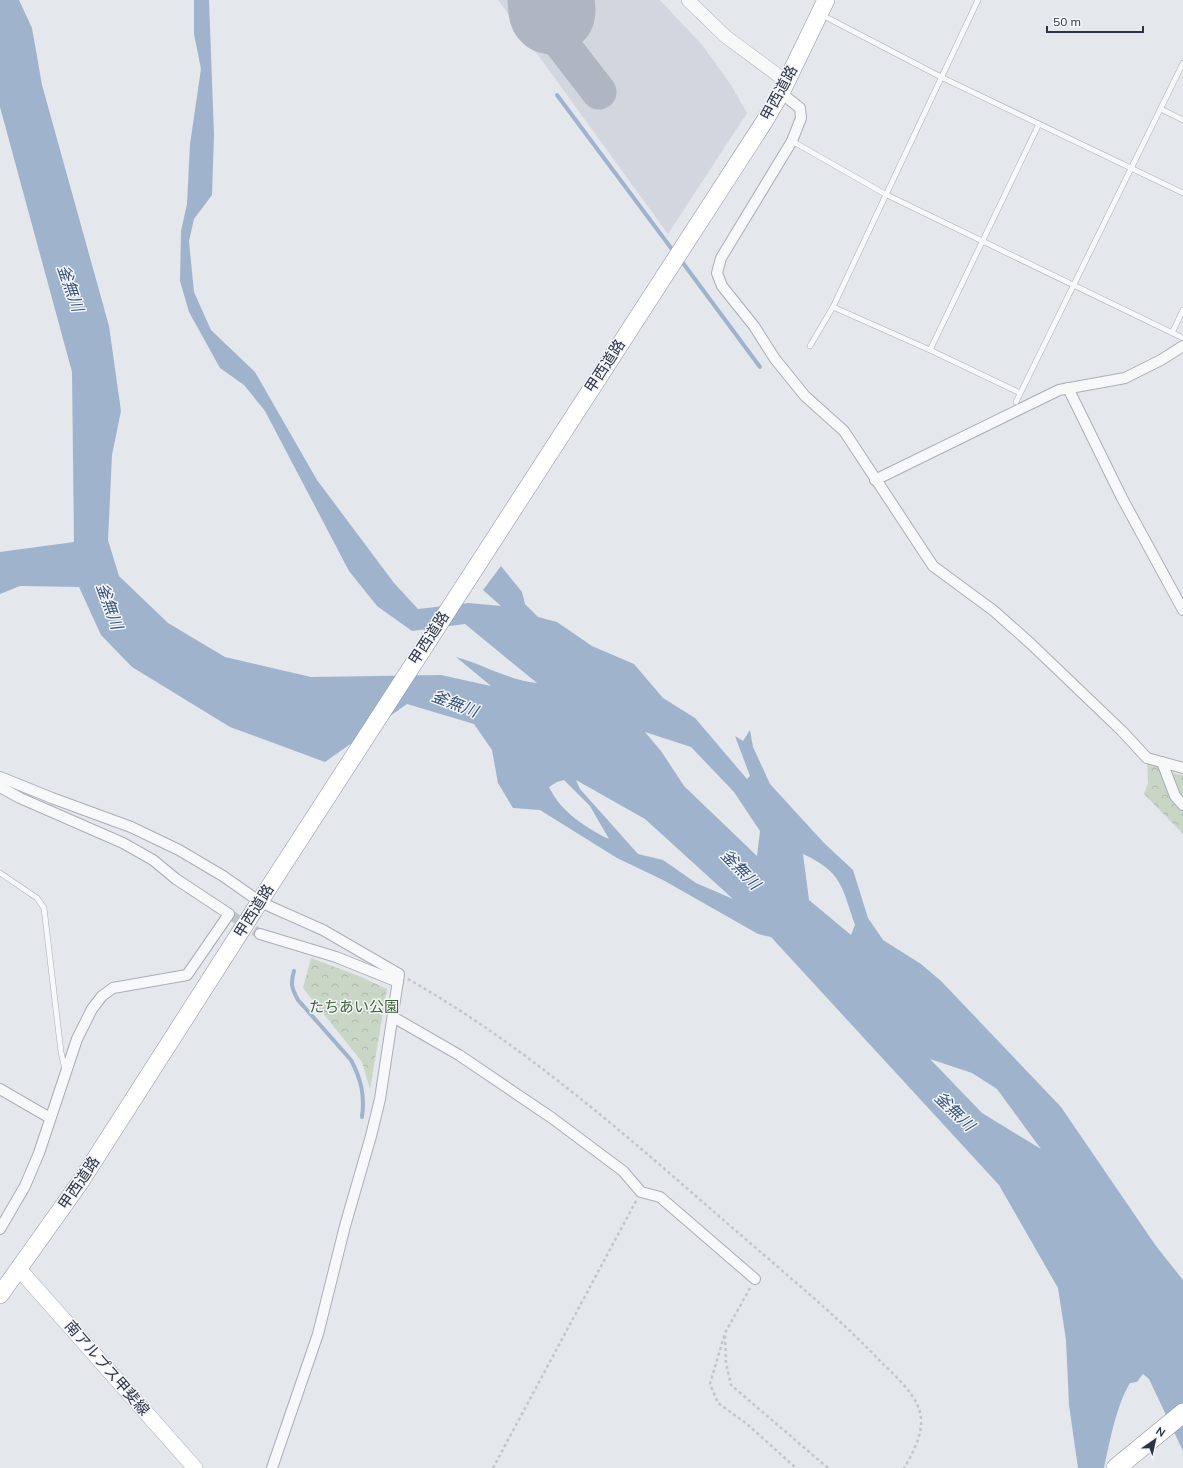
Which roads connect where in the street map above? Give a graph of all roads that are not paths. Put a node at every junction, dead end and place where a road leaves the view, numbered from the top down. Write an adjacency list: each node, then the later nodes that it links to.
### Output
1 (688, 0): 6 (street)
2 (978, 0): 5 (lane)
3 (822, 7): 5 (lane); 6 (highway, 甲西道路)
4 (1183, 64): 7 (lane)
5 (941, 77): 9 (lane); 13 (lane)
6 (784, 88): 10 (street); 34 (highway, 甲西道路)
7 (1161, 109): 8 (lane); 11 (lane)
8 (1183, 120)
9 (1039, 124): 11 (lane); 14 (lane)
10 (792, 141): 13 (lane); 26 (street)
11 (1132, 169): 12 (lane); 15 (lane)
12 (1183, 193)
13 (885, 194): 14 (lane); 16 (lane)
14 (982, 240): 15 (lane); 22 (lane)
15 (1074, 285): 18 (lane); 24 (lane)
16 (833, 307): 20 (lane); 22 (lane)
17 (1183, 310): 18 (lane)
18 (1173, 332): 19 (lane)
19 (1183, 338)
20 (810, 346)
21 (1183, 346): 23 (street)
22 (930, 350): 24 (lane)
23 (1068, 388): 26 (street); 27 (street)
24 (1020, 393): 25 (lane)
25 (1016, 402)
26 (875, 480): 28 (street)
27 (1183, 610)
28 (1162, 762): 29 (street); 32 (street)
29 (1183, 768)
30 (0, 777): 34 (street)
31 (0, 787): 38 (street)
32 (1183, 805)
33 (0, 873): 38 (lane)
34 (260, 902): 36 (street); 42 (highway, 甲西道路)
35 (260, 934): 36 (street)
36 (398, 978): 37 (street)
37 (393, 1017): 43 (street); 48 (street)
38 (65, 1073): 40 (street)
39 (0, 1090): 40 (street)
40 (50, 1118): 41 (street)
41 (0, 1229)
42 (19, 1269): 44 (highway, 甲西道路); 45 (highway, 甲西道路); 47 (main road, 南アルプス甲斐線)
43 (755, 1279)
44 (0, 1283)
45 (0, 1294)
46 (1183, 1413): 49 (highway)
47 (195, 1468)
48 (272, 1468)
49 (1116, 1468)

